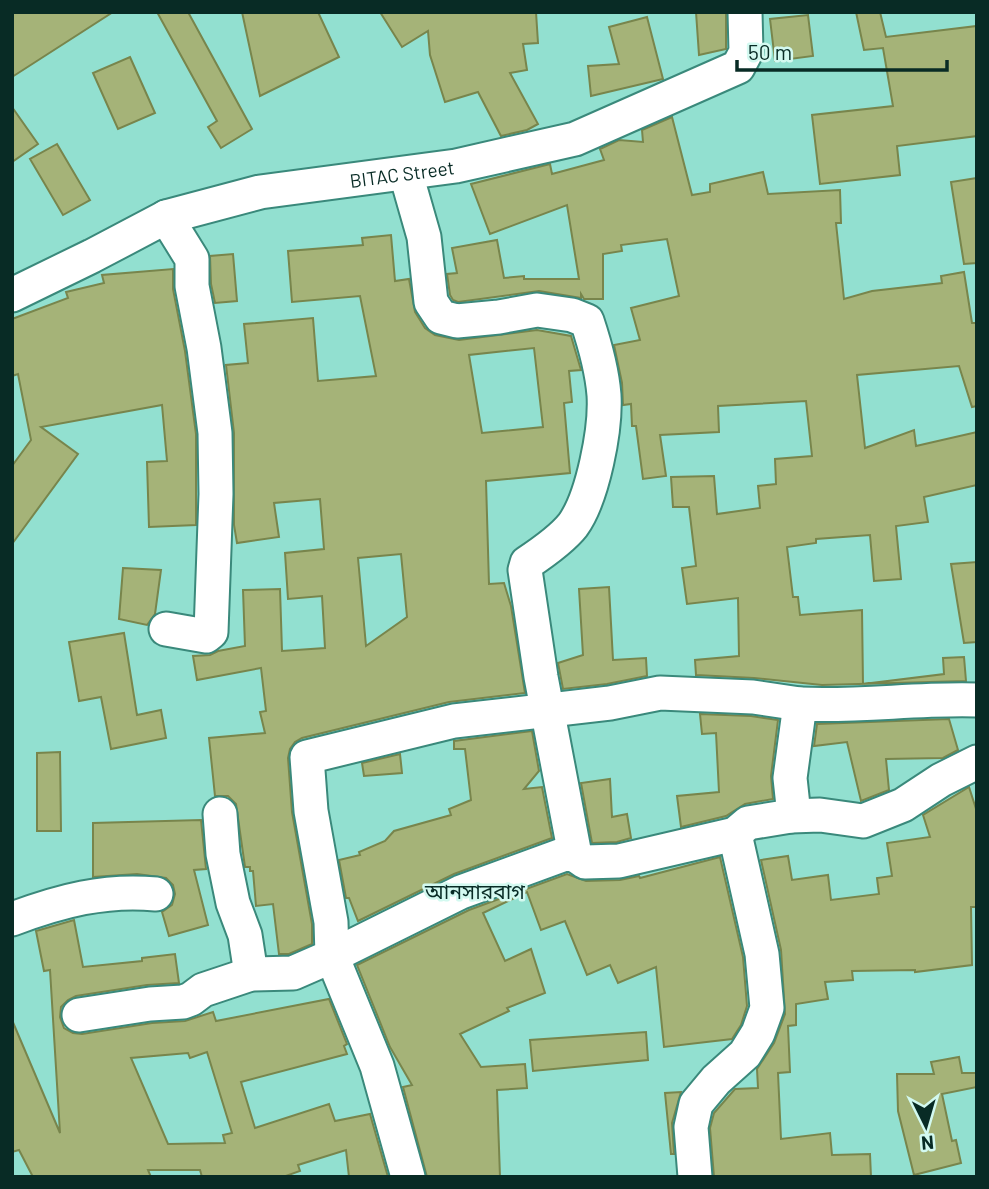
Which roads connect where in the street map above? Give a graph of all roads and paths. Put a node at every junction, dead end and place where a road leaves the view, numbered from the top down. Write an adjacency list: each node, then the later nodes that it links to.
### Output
1 (745, 12): 2 (street, BITAC Street)
2 (406, 174): 3 (street, BITAC Street); 8 (street)
3 (166, 217): 4 (street, BITAC Street); 5 (street)
4 (12, 295)
5 (166, 629)
6 (977, 700): 7 (street)
7 (800, 704): 8 (street); 11 (street)
8 (547, 710): 13 (street); 16 (street)
9 (977, 762): 11 (street)
10 (220, 814): 17 (street)
11 (791, 816): 12 (street)
12 (735, 834): 13 (street); 20 (street)
13 (575, 855): 16 (street)
14 (156, 894): 15 (street)
15 (12, 919)
16 (332, 956): 17 (street); 19 (street)
17 (251, 974): 18 (street)
18 (79, 1015)
19 (408, 1177)
20 (695, 1177)

